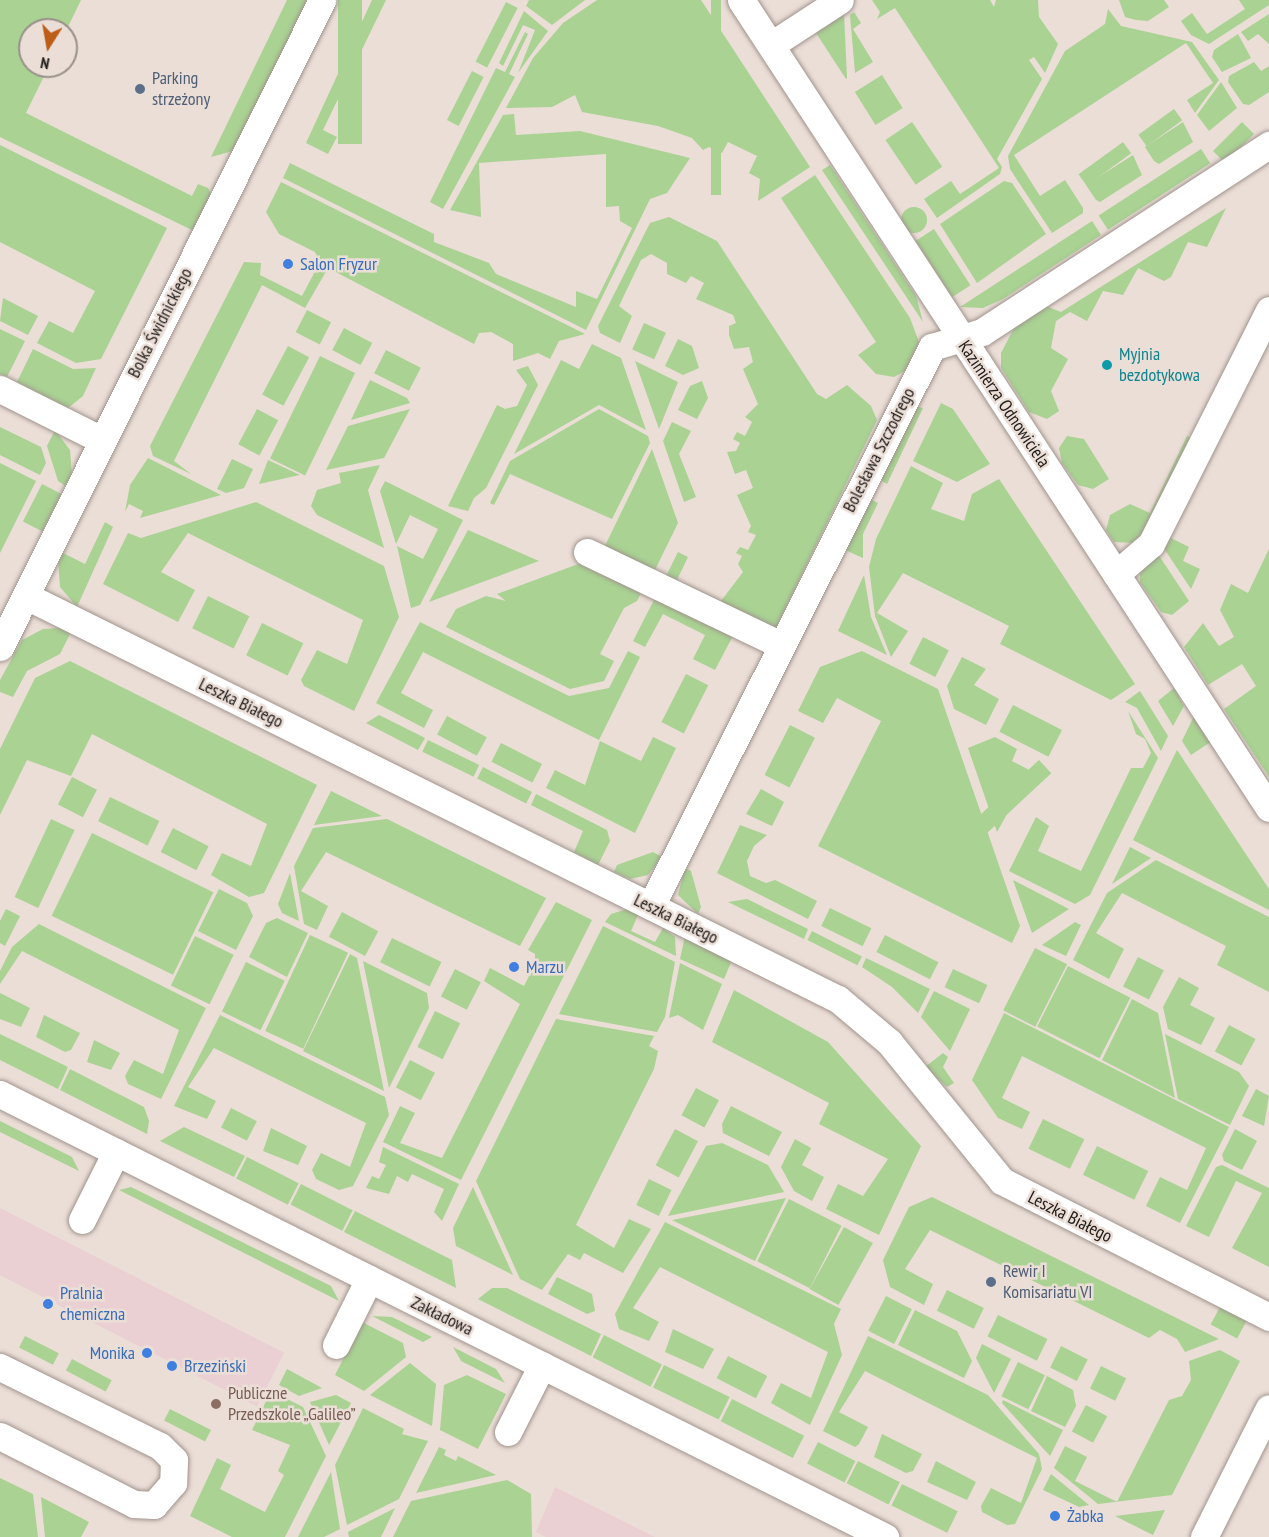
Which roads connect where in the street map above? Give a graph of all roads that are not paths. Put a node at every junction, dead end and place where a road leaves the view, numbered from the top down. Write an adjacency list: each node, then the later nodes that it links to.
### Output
1 (322, 0): 9 (street, Bolka Świdnickiego)
2 (741, 0): 4 (street, Kazimierza Odnowiciela)
3 (840, 0): 4 (street)
4 (771, 45): 7 (street, Kazimierza Odnowiciela)
5 (1269, 145): 7 (street, Bolesława Szczodrego)
6 (1269, 310): 11 (street)
7 (960, 337): 11 (street, Kazimierza Odnowiciela); 13 (street, Bolesława Szczodrego)
8 (0, 389): 9 (street)
9 (102, 440): 12 (street, Bolka Świdnickiego)
10 (587, 552): 13 (street)
11 (1116, 574): 15 (street, Kazimierza Odnowiciela)
12 (26, 596): 14 (street, Bolka Świdnickiego); 16 (street, Leszka Białego)
13 (781, 645): 16 (street, Bolesława Szczodrego)
14 (0, 647)
15 (1269, 808)
16 (651, 906): 21 (street, Leszka Białego)
17 (0, 1095): 18 (street, Zakładowa)
18 (116, 1152): 19 (street); 20 (street, Zakładowa)
19 (82, 1220)
20 (369, 1279): 22 (street); 23 (street, Zakładowa)
21 (1269, 1317)
22 (336, 1345)
23 (542, 1365): 26 (street); 28 (street, Zakładowa)
24 (0, 1367): 27 (street)
25 (1269, 1408): 30 (street)
26 (508, 1432)
27 (0, 1436)
28 (850, 1529): 29 (street, Zakładowa)
29 (885, 1537)
30 (1204, 1537)

